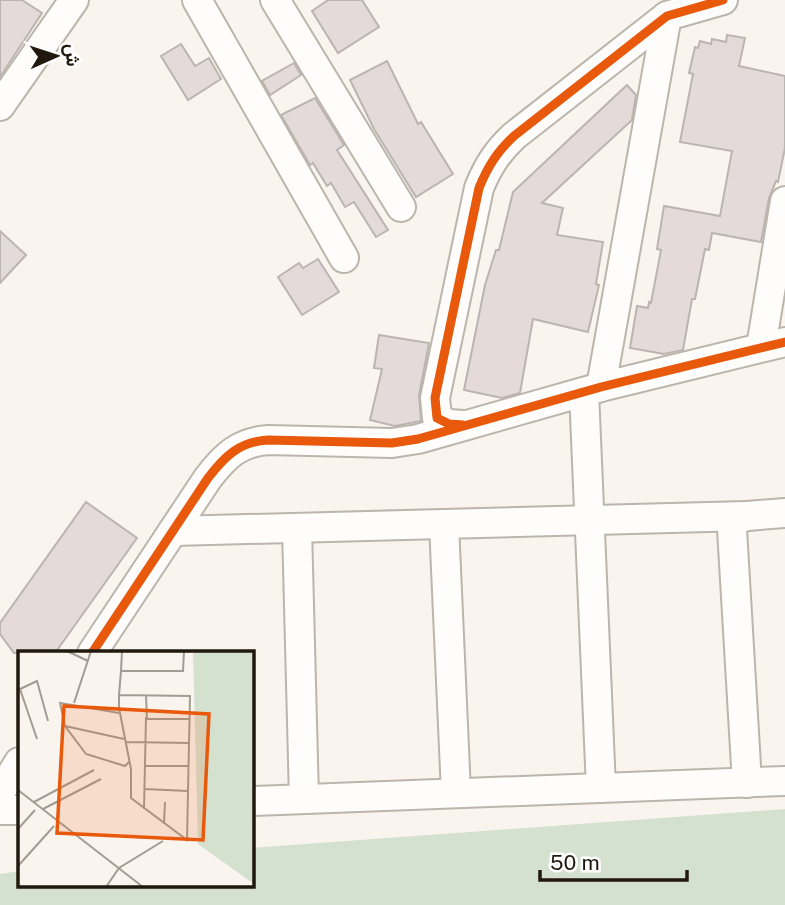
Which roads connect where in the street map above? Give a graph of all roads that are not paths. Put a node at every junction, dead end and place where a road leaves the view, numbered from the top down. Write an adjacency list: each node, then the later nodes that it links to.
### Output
1 (75, 0): 6 (street)
2 (197, 0): 9 (street)
3 (275, 0): 8 (street)
4 (723, 0): 5 (street)
5 (667, 16): 11 (street); 12 (street)
6 (0, 106)
7 (785, 201): 10 (street)
8 (401, 207)
9 (344, 258)
10 (773, 345): 11 (street)
11 (592, 389): 12 (street); 15 (street)
12 (463, 425): 18 (street)
13 (785, 513): 14 (street)
14 (747, 516): 15 (street); 22 (street)
15 (589, 520): 16 (street); 23 (street)
16 (444, 524): 17 (street); 25 (street)
17 (297, 528): 18 (street); 26 (street)
18 (173, 531): 19 (street)
19 (93, 651)
20 (18, 764): 24 (street)
21 (785, 781): 22 (street)
22 (747, 783): 23 (street)
23 (601, 788): 25 (street)
24 (0, 793)
25 (456, 793): 26 (street)
26 (304, 799): 27 (street)
27 (254, 801)
28 (0, 810): 29 (street)
29 (18, 810)

